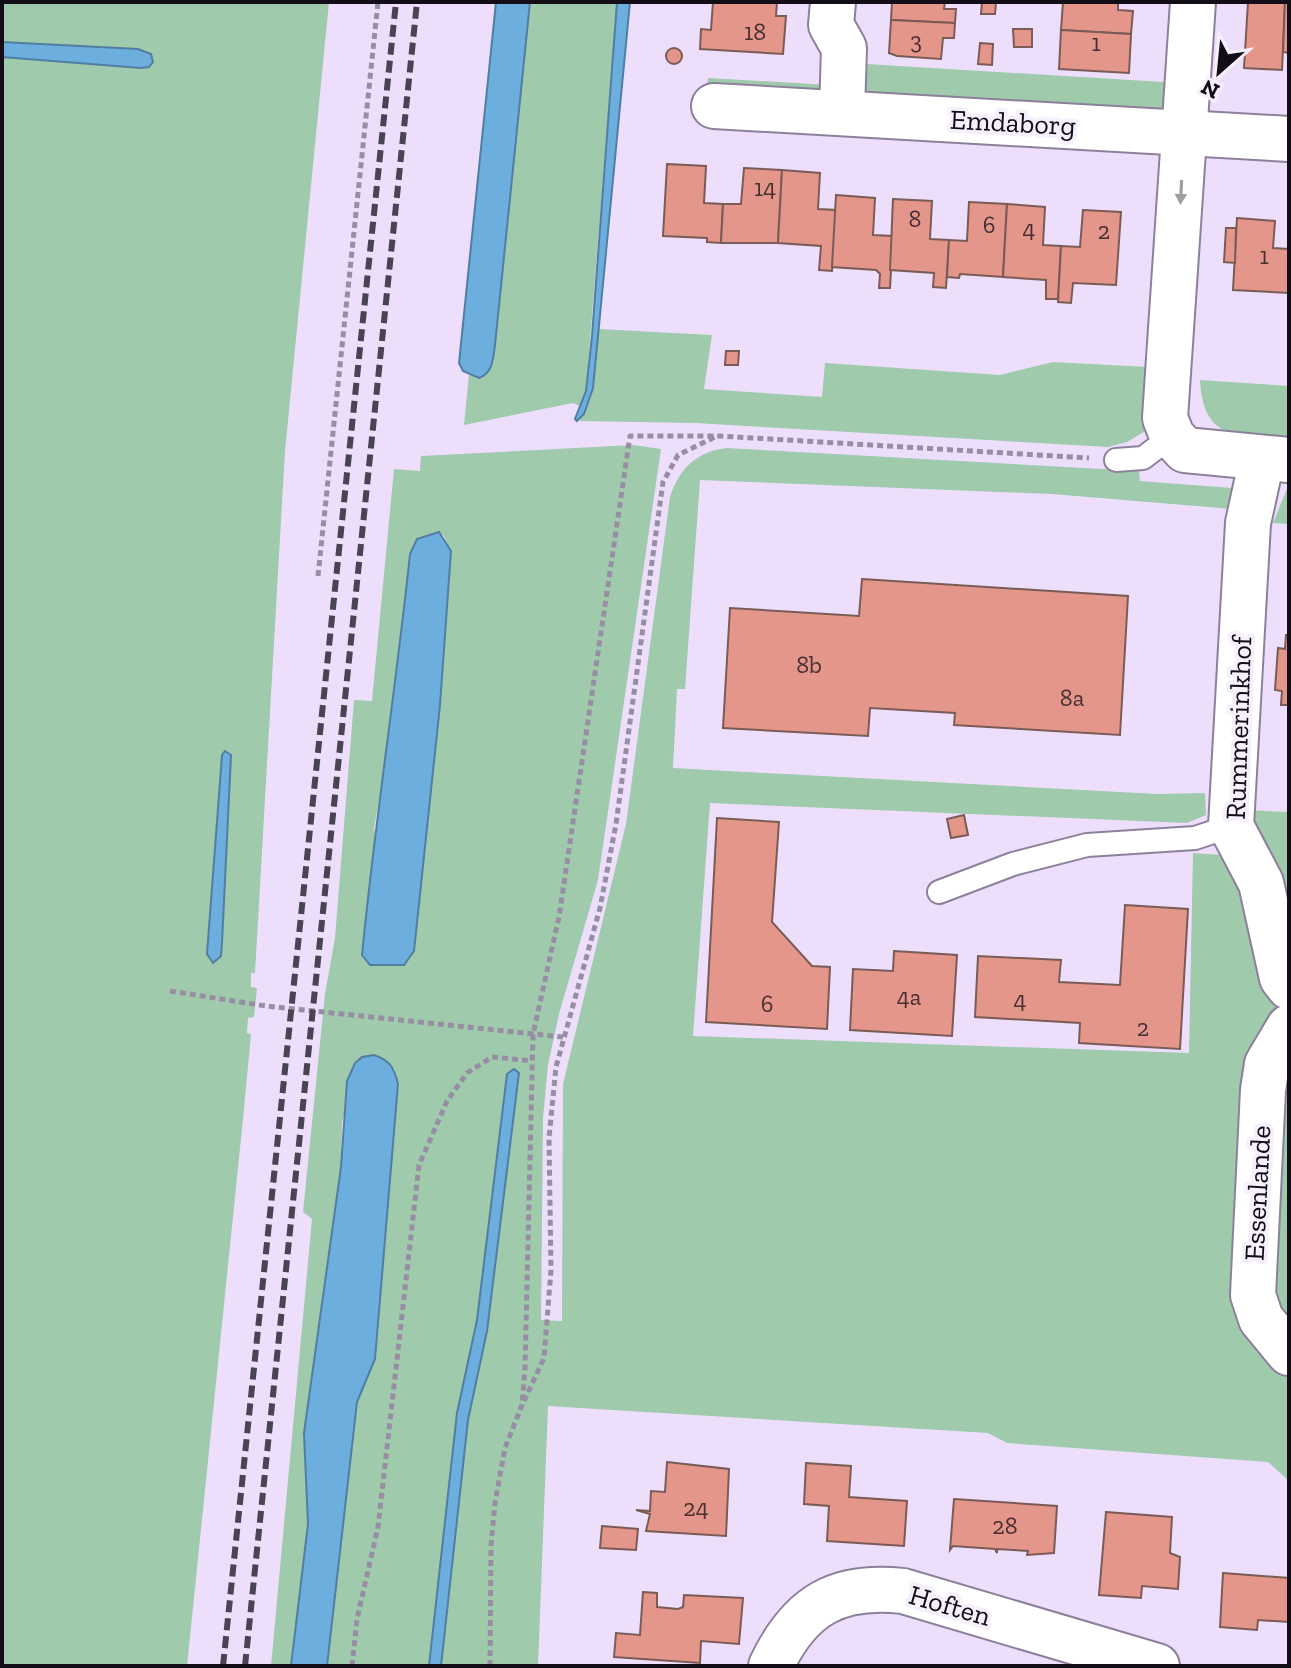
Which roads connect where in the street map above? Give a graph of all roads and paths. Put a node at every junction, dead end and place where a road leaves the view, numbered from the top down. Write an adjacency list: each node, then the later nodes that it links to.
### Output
1 (378, 2): 12 (path)
2 (833, 2): 5 (street)
3 (1193, 2): 6 (street)
4 (714, 106): 5 (street, Emdaborg)
5 (842, 112): 6 (street, Emdaborg)
6 (1184, 132): 7 (street, Emdaborg); 9 (street, one-way to 9)
7 (1289, 139)
8 (720, 436): 11 (path); 18 (path); 19 (path)
9 (1172, 436): 10 (street, Rummerinkhof); 11 (lane)
10 (1276, 459): 13 (street, Rummerinkhof)
11 (1116, 460)
12 (318, 576)
13 (1231, 826): 14 (lane); 15 (street, Rummerinkhof)
14 (939, 892)
15 (1289, 987)
16 (170, 991): 18 (path)
17 (1289, 1027): 21 (street, Essenlande)
18 (533, 1034): 19 (path); 20 (path)
19 (563, 1037): 22 (path)
20 (532, 1061): 22 (path); 23 (path)
21 (1289, 1353)
22 (522, 1405): 24 (path)
23 (352, 1666)
24 (490, 1666)
25 (771, 1666): 26 (street, Hoften)
26 (1157, 1666)

